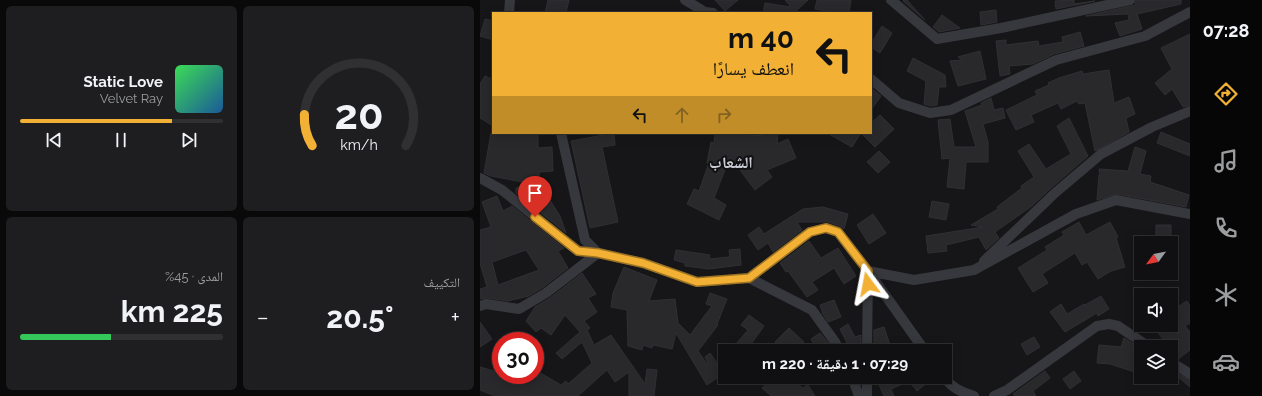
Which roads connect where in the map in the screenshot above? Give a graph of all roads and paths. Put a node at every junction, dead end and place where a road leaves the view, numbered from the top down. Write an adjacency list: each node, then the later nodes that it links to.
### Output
1 (510, 0): 5 (street)
2 (685, 0): 6 (street)
3 (891, 0): 4 (street)
4 (1130, 0)
5 (509, 12)
6 (705, 12)
7 (1190, 12): 8 (street)
8 (872, 80)
9 (1190, 111): 14 (street)
10 (561, 134): 13 (street)
11 (480, 178): 13 (street)
12 (1190, 214): 14 (street)
13 (598, 253): 16 (street); 17 (street)
14 (974, 270): 15 (street)
15 (868, 271): 16 (street); 20 (street); 21 (street)
16 (749, 278): 19 (street)
17 (480, 306)
18 (1139, 340): 30 (street)
19 (836, 344)
20 (867, 344)
21 (920, 344)
22 (1178, 366): 23 (street)
23 (1190, 374)
24 (855, 384): 27 (street)
25 (867, 384): 28 (street)
26 (948, 384): 29 (street)
27 (859, 396)
28 (867, 396)
29 (974, 396)
30 (994, 396)

